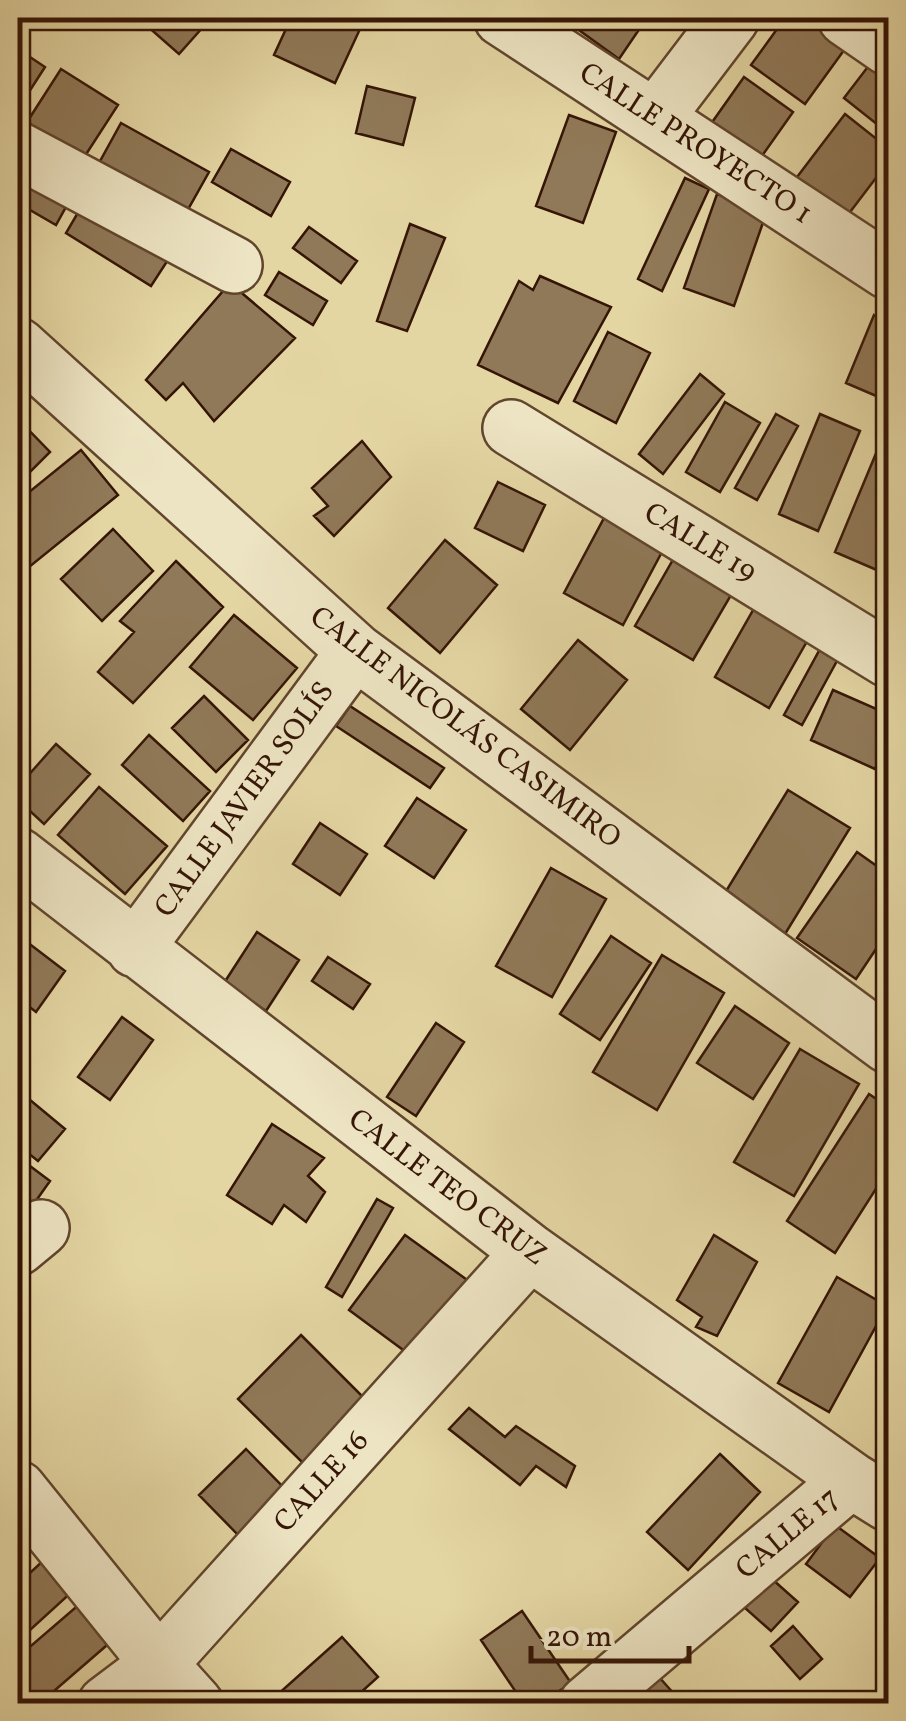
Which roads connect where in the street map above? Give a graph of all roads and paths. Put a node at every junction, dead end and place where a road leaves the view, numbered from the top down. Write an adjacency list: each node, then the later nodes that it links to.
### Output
1 (502, 18): 5 (street, CALLE PROYECTO 1)
2 (731, 18): 5 (street)
3 (846, 18): 4 (street)
4 (888, 47)
5 (655, 118): 7 (street, CALLE PROYECTO 1)
6 (18, 150): 8 (street)
7 (882, 254)
8 (234, 265)
9 (18, 346): 11 (street, CALLE NICOLÁS CASIMIRO)
10 (511, 428): 12 (street, CALLE 19)
11 (355, 651): 14 (street, CALLE JAVIER SOLÍS); 15 (street, CALLE NICOLÁS CASIMIRO)
12 (888, 659)
13 (18, 856): 14 (street, CALLE TEO CRUZ)
14 (135, 949): 16 (street, CALLE TEO CRUZ)
15 (888, 1045)
16 (530, 1252): 18 (street, CALLE TEO CRUZ); 19 (street, CALLE 16)
17 (18, 1489): 19 (street)
18 (870, 1492): 22 (street, CALLE 17)
19 (158, 1664): 20 (street, CALLE 16); 21 (street)
20 (106, 1704)
21 (195, 1704)
22 (587, 1704)

